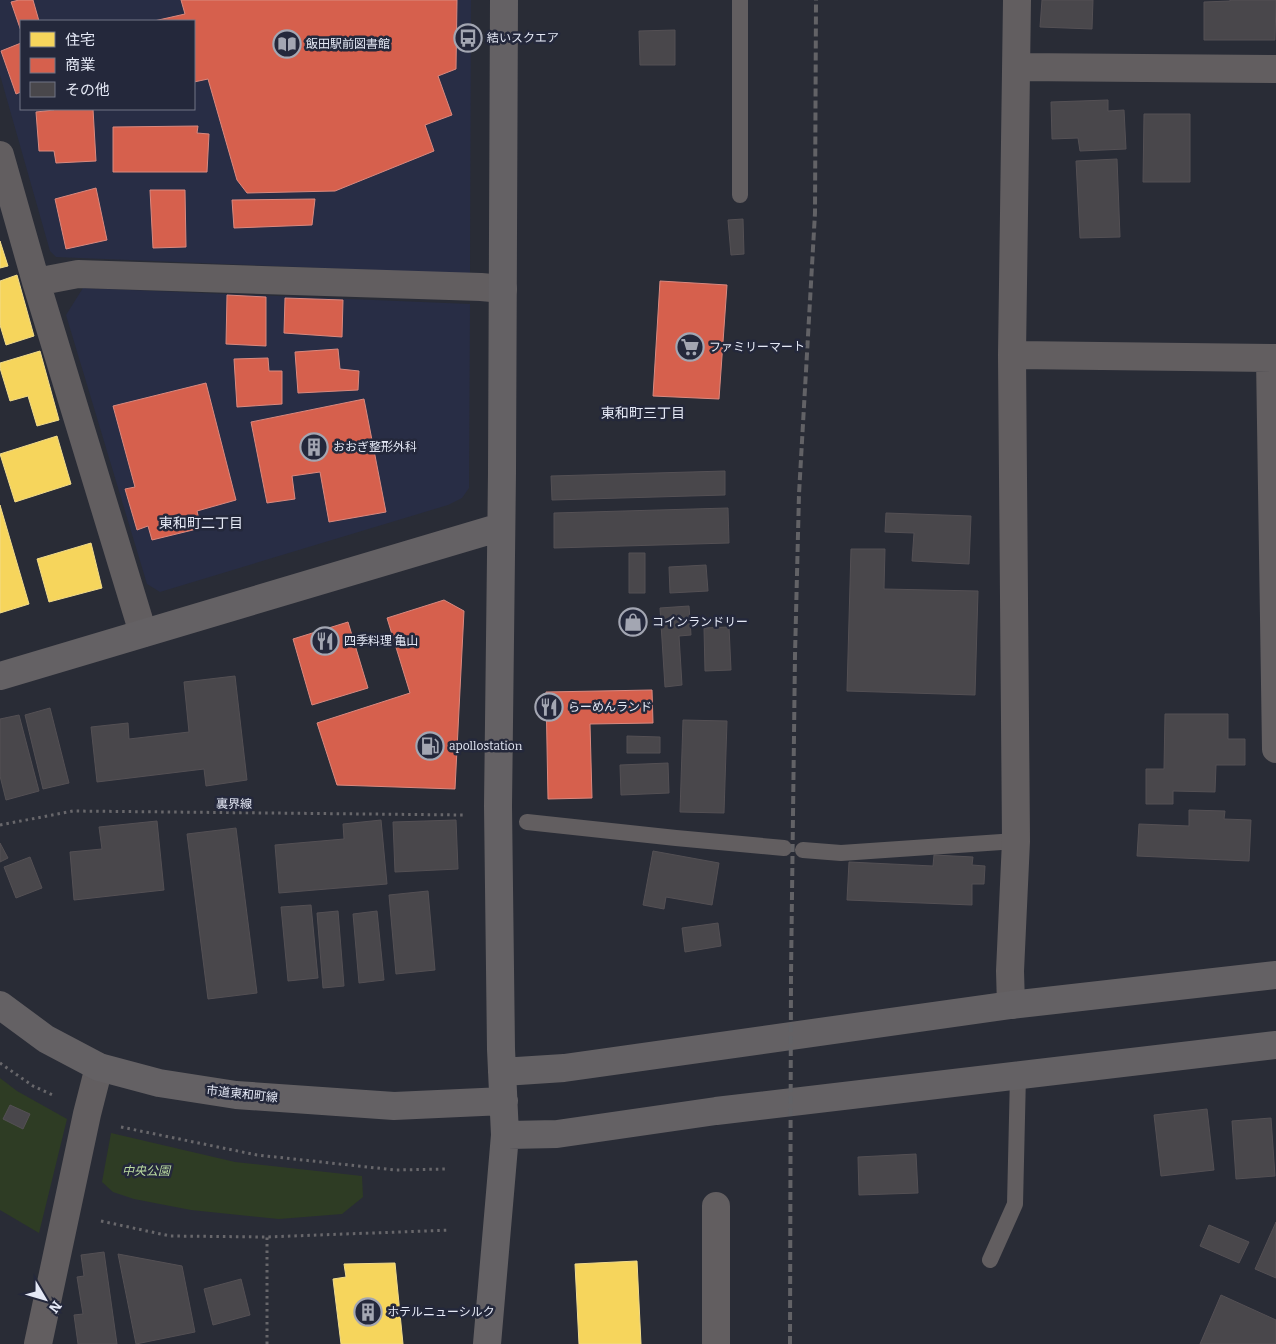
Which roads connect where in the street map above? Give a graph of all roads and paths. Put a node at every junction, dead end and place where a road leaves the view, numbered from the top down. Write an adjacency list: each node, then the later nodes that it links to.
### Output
1 (504, 0): 9 (street)
2 (740, 0): 7 (lane)
3 (1017, 0): 4 (street)
4 (1017, 67): 5 (street); 10 (street)
5 (1276, 69)
6 (1, 163): 8 (street)
7 (740, 195)
8 (36, 282): 9 (street); 13 (street)
9 (503, 289): 12 (street)
10 (1012, 355): 11 (street); 19 (street)
11 (1273, 358): 15 (street)
12 (501, 527): 13 (street); 28 (street)
13 (143, 634): 14 (street)
14 (0, 676)
15 (1276, 749)
16 (469, 815): 18 (path, 裏界線)
17 (527, 822): 20 (lane)
18 (0, 825)
19 (1016, 841): 21 (lane); 23 (street)
20 (784, 848)
21 (803, 850)
22 (1276, 975): 23 (street)
23 (1011, 1004): 28 (street)
24 (0, 1005): 27 (street, 市道東和町線)
25 (1276, 1045): 29 (street)
26 (0, 1064): 31 (path)
27 (99, 1067): 30 (street, 市道東和町線); 31 (street)
28 (502, 1072): 30 (street)
29 (1018, 1075): 32 (street); 38 (lane)
30 (504, 1101): 32 (street)
31 (87, 1114): 33 (path); 39 (street)
32 (506, 1135): 41 (street)
33 (445, 1168)
34 (716, 1206): 42 (street)
35 (92, 1220): 37 (path)
36 (450, 1230): 37 (path)
37 (267, 1238): 40 (path)
38 (990, 1260)
39 (38, 1344)
40 (267, 1344)
41 (487, 1344)
42 (716, 1344)

